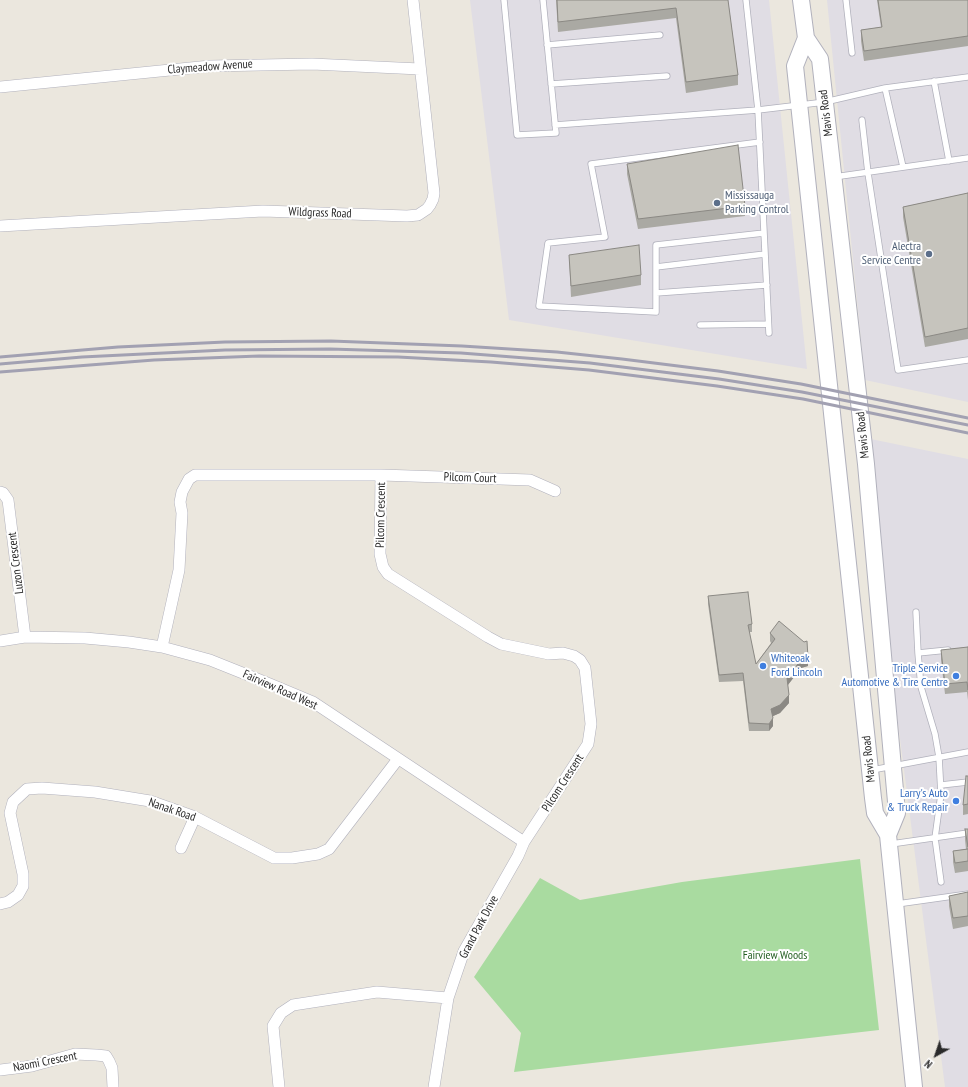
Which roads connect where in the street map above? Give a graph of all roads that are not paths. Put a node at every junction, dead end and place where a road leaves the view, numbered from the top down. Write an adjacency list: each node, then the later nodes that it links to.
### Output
1 (413, 0): 11 (street, Wildgrass Road)
2 (504, 0): 22 (lane)
3 (543, 0): 9 (lane)
4 (746, 0): 20 (lane)
5 (801, 0): 8 (main road, Mavis Road)
6 (846, 0): 10 (lane)
7 (660, 35): 9 (lane)
8 (806, 38): 18 (main road, Mavis Road); 19 (main road, Mavis Road)
9 (547, 45): 15 (lane)
10 (852, 53)
11 (420, 69): 16 (street, Claymeadow Avenue); 29 (street, Wildgrass Road)
12 (667, 76): 15 (lane)
13 (968, 77): 14 (lane)
14 (934, 81): 17 (lane); 25 (lane)
15 (551, 84): 22 (lane)
16 (0, 87)
17 (885, 88): 18 (lane); 26 (lane)
18 (825, 102): 19 (lane); 28 (main road, Mavis Road)
19 (799, 105): 20 (lane); 52 (main road, Mavis Road)
20 (758, 110): 22 (lane); 23 (lane)
21 (862, 120): 27 (lane)
22 (555, 125)
23 (760, 142): 30 (lane); 34 (lane)
24 (968, 158): 25 (lane)
25 (949, 161): 26 (lane)
26 (903, 168): 27 (lane)
27 (868, 173): 28 (lane); 38 (lane)
28 (834, 177): 51 (main road, Mavis Road)
29 (0, 226)
30 (764, 233): 31 (lane); 32 (lane)
31 (765, 254): 32 (lane); 33 (lane)
32 (656, 267): 34 (lane)
33 (767, 285): 34 (lane); 35 (lane)
34 (656, 293)
35 (768, 324): 36 (lane); 37 (lane)
36 (700, 325)
37 (769, 334)
38 (968, 360)
39 (381, 475): 41 (street, Pilcom Court); 45 (street, Pilcom Crescent); 59 (street, Pilcom Crescent)
40 (0, 492): 43 (street, Luzon Crescent)
41 (555, 492)
42 (916, 612): 47 (lane)
43 (25, 638): 44 (street, Fairview Road West); 45 (street, Fairview Road West)
44 (0, 642)
45 (162, 648): 50 (street, Fairview Road West)
46 (954, 649): 47 (lane)
47 (918, 653): 49 (lane)
48 (968, 752): 49 (lane)
49 (939, 757): 51 (lane); 54 (lane)
50 (398, 760): 55 (street, Nanak Road); 59 (street, Fairview Road West)
51 (892, 767): 52 (lane); 58 (main road, Mavis Road)
52 (870, 770): 58 (main road, Mavis Road)
53 (968, 782): 54 (lane)
54 (942, 785): 57 (lane)
55 (195, 817): 60 (street); 63 (street, Nanak Road)
56 (968, 834): 57 (lane)
57 (935, 838): 58 (lane); 61 (lane)
58 (888, 840): 64 (main road, Mavis Road)
59 (524, 842): 65 (street, Grand Park Drive)
60 (182, 848)
61 (941, 882)
62 (968, 894): 64 (lane)
63 (0, 904)
64 (895, 904): 70 (main road, Mavis Road)
65 (448, 998): 68 (street); 69 (street, Grand Park Drive)
66 (0, 1070): 67 (street, Naomi Crescent)
67 (113, 1087)
68 (279, 1087)
69 (434, 1087)
70 (914, 1087)

